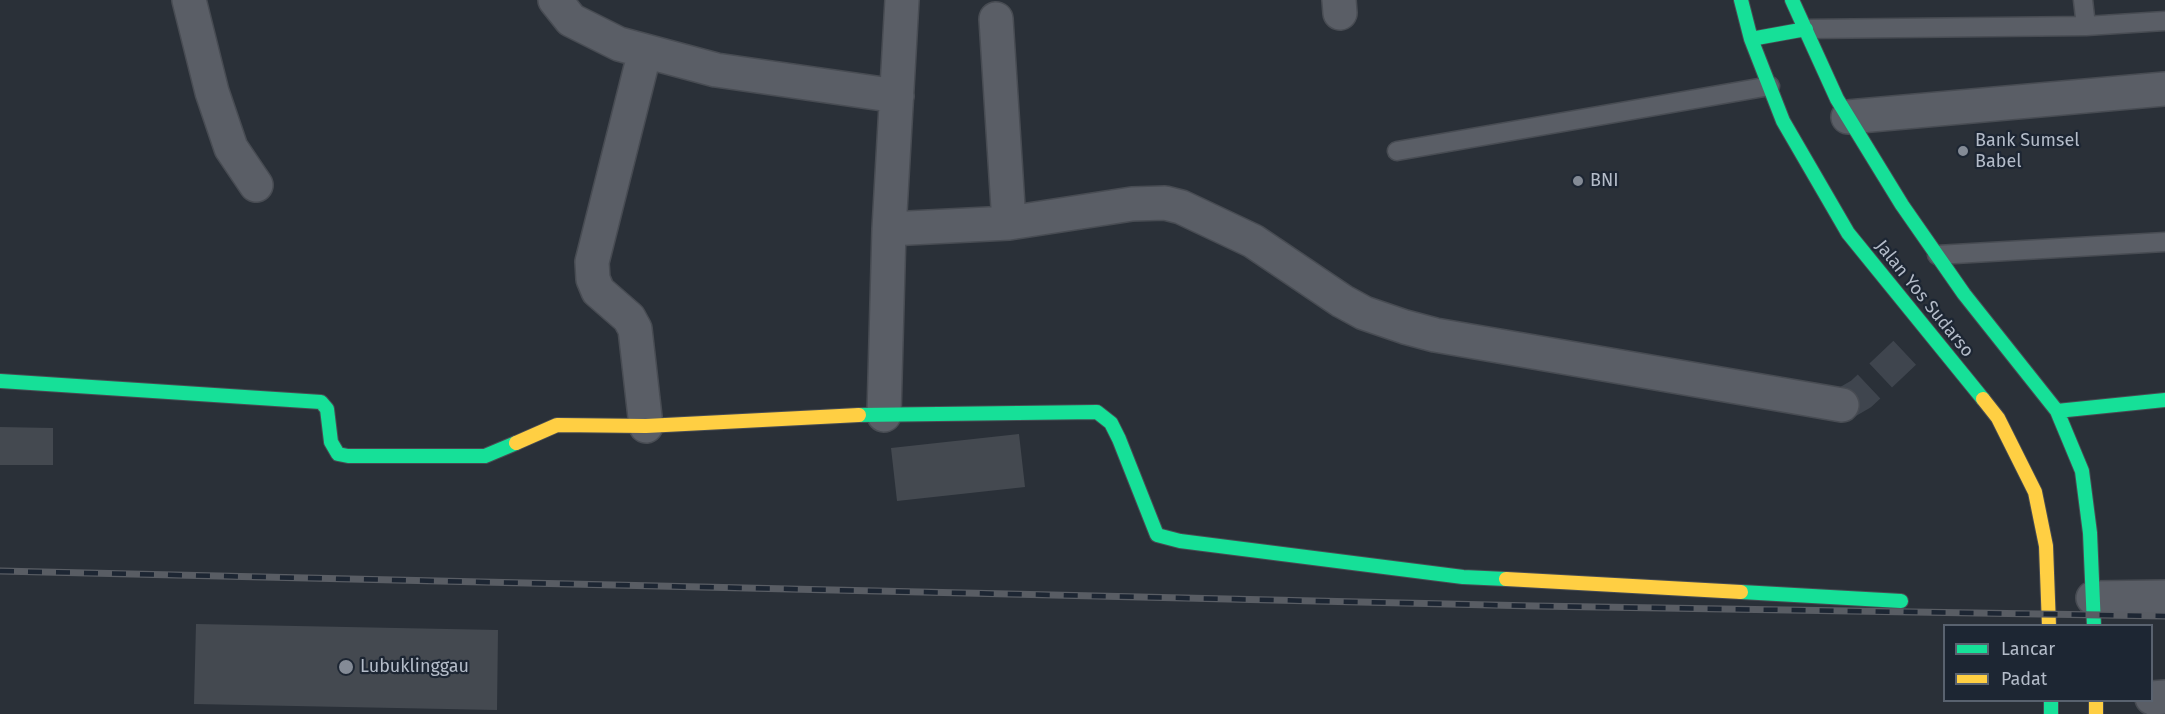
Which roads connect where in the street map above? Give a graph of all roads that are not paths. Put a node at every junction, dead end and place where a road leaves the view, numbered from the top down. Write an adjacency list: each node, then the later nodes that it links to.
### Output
1 (189, 0): 18 (street)
2 (555, 0): 12 (street)
3 (902, 0): 15 (street)
4 (1741, 0): 11 (main road, Jalan Yos Sudarso)
5 (1792, 0): 10 (main road, Jalan Yos Sudarso)
6 (2083, 0): 9 (lane)
7 (996, 19): 19 (street)
8 (2165, 21): 9 (lane)
9 (2086, 26): 10 (lane)
10 (1806, 29): 11 (main road); 16 (main road, Jalan Yos Sudarso)
11 (1751, 39): 13 (main road, Jalan Yos Sudarso)
12 (645, 51): 15 (street); 28 (street)
13 (1770, 86): 17 (lane); 32 (main road, Jalan Yos Sudarso)
14 (2165, 90): 16 (street)
15 (897, 96): 20 (street)
16 (1848, 117): 22 (main road, Jalan Yos Sudarso)
17 (1397, 151)
18 (256, 185)
19 (1009, 223): 20 (street); 25 (street)
20 (889, 229): 27 (street)
21 (2165, 242): 22 (lane)
22 (1937, 255): 26 (main road, Jalan Yos Sudarso)
23 (0, 381): 28 (main road)
24 (2165, 400): 26 (main road)
25 (1842, 405)
26 (2051, 412): 31 (main road, Jalan Yos Sudarso)
27 (884, 415): 28 (main road); 30 (main road)
28 (646, 426)
29 (2165, 597): 31 (street)
30 (1902, 601)
31 (2093, 612)
32 (2049, 624)

